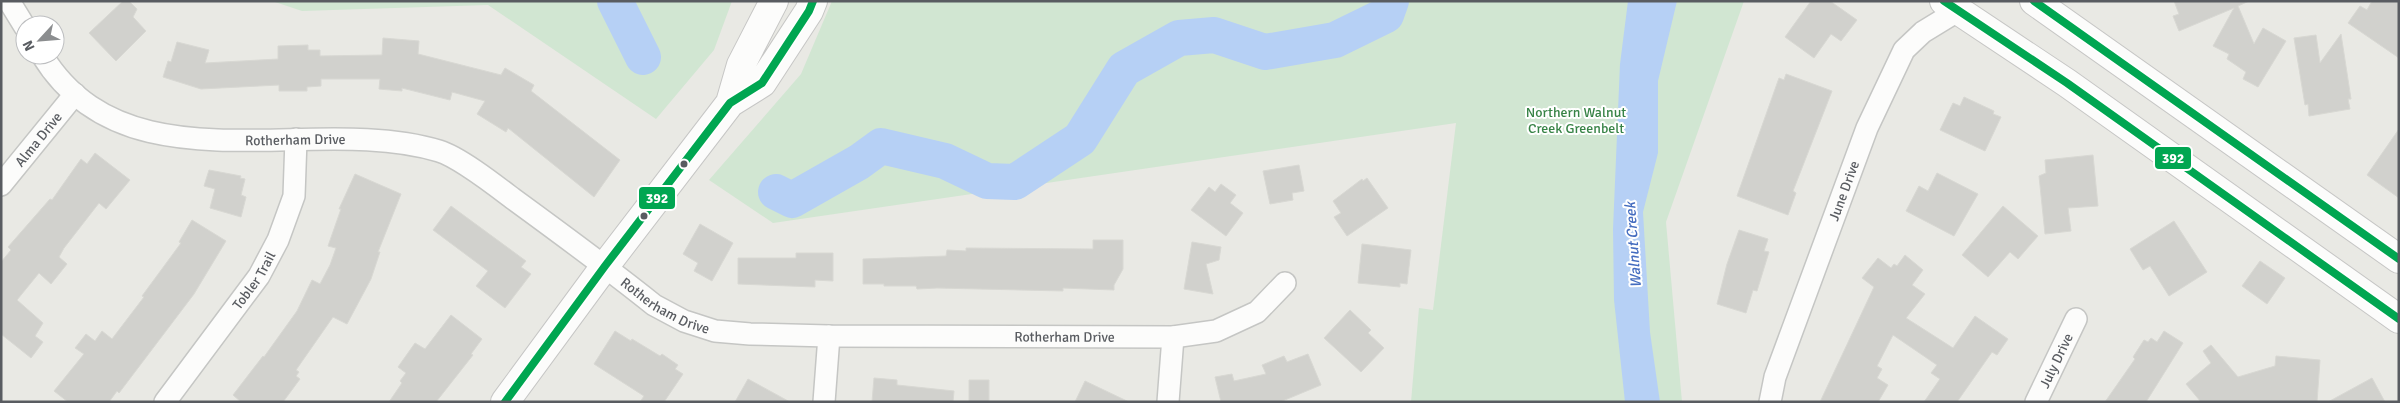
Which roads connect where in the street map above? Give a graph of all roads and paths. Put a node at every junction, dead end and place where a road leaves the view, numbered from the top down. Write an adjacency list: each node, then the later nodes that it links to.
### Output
1 (9, 1): 6 (street)
2 (774, 1): 9 (main road)
3 (813, 1): 9 (main road)
4 (2034, 1): 12 (main road)
5 (1952, 6): 16 (main road); 23 (street, June Drive)
6 (18, 15)
7 (50, 65): 8 (street, Rotherham Drive)
8 (75, 94): 10 (street, Rotherham Drive); 11 (street, Alma Drive)
9 (730, 103): 13 (main road)
10 (296, 139): 13 (street, Rotherham Drive); 19 (street, Tobler Trail)
11 (1, 185)
12 (2399, 259)
13 (605, 266): 17 (street, Rotherham Drive); 20 (main road)
14 (1285, 283): 18 (street, Rotherham Drive)
15 (2076, 319): 24 (street, July Drive)
16 (2399, 319)
17 (830, 336): 18 (street, Rotherham Drive); 21 (street)
18 (1173, 337): 22 (street)
19 (165, 402)
20 (506, 402)
21 (824, 402)
22 (1168, 402)
23 (1770, 402)
24 (2036, 402)

